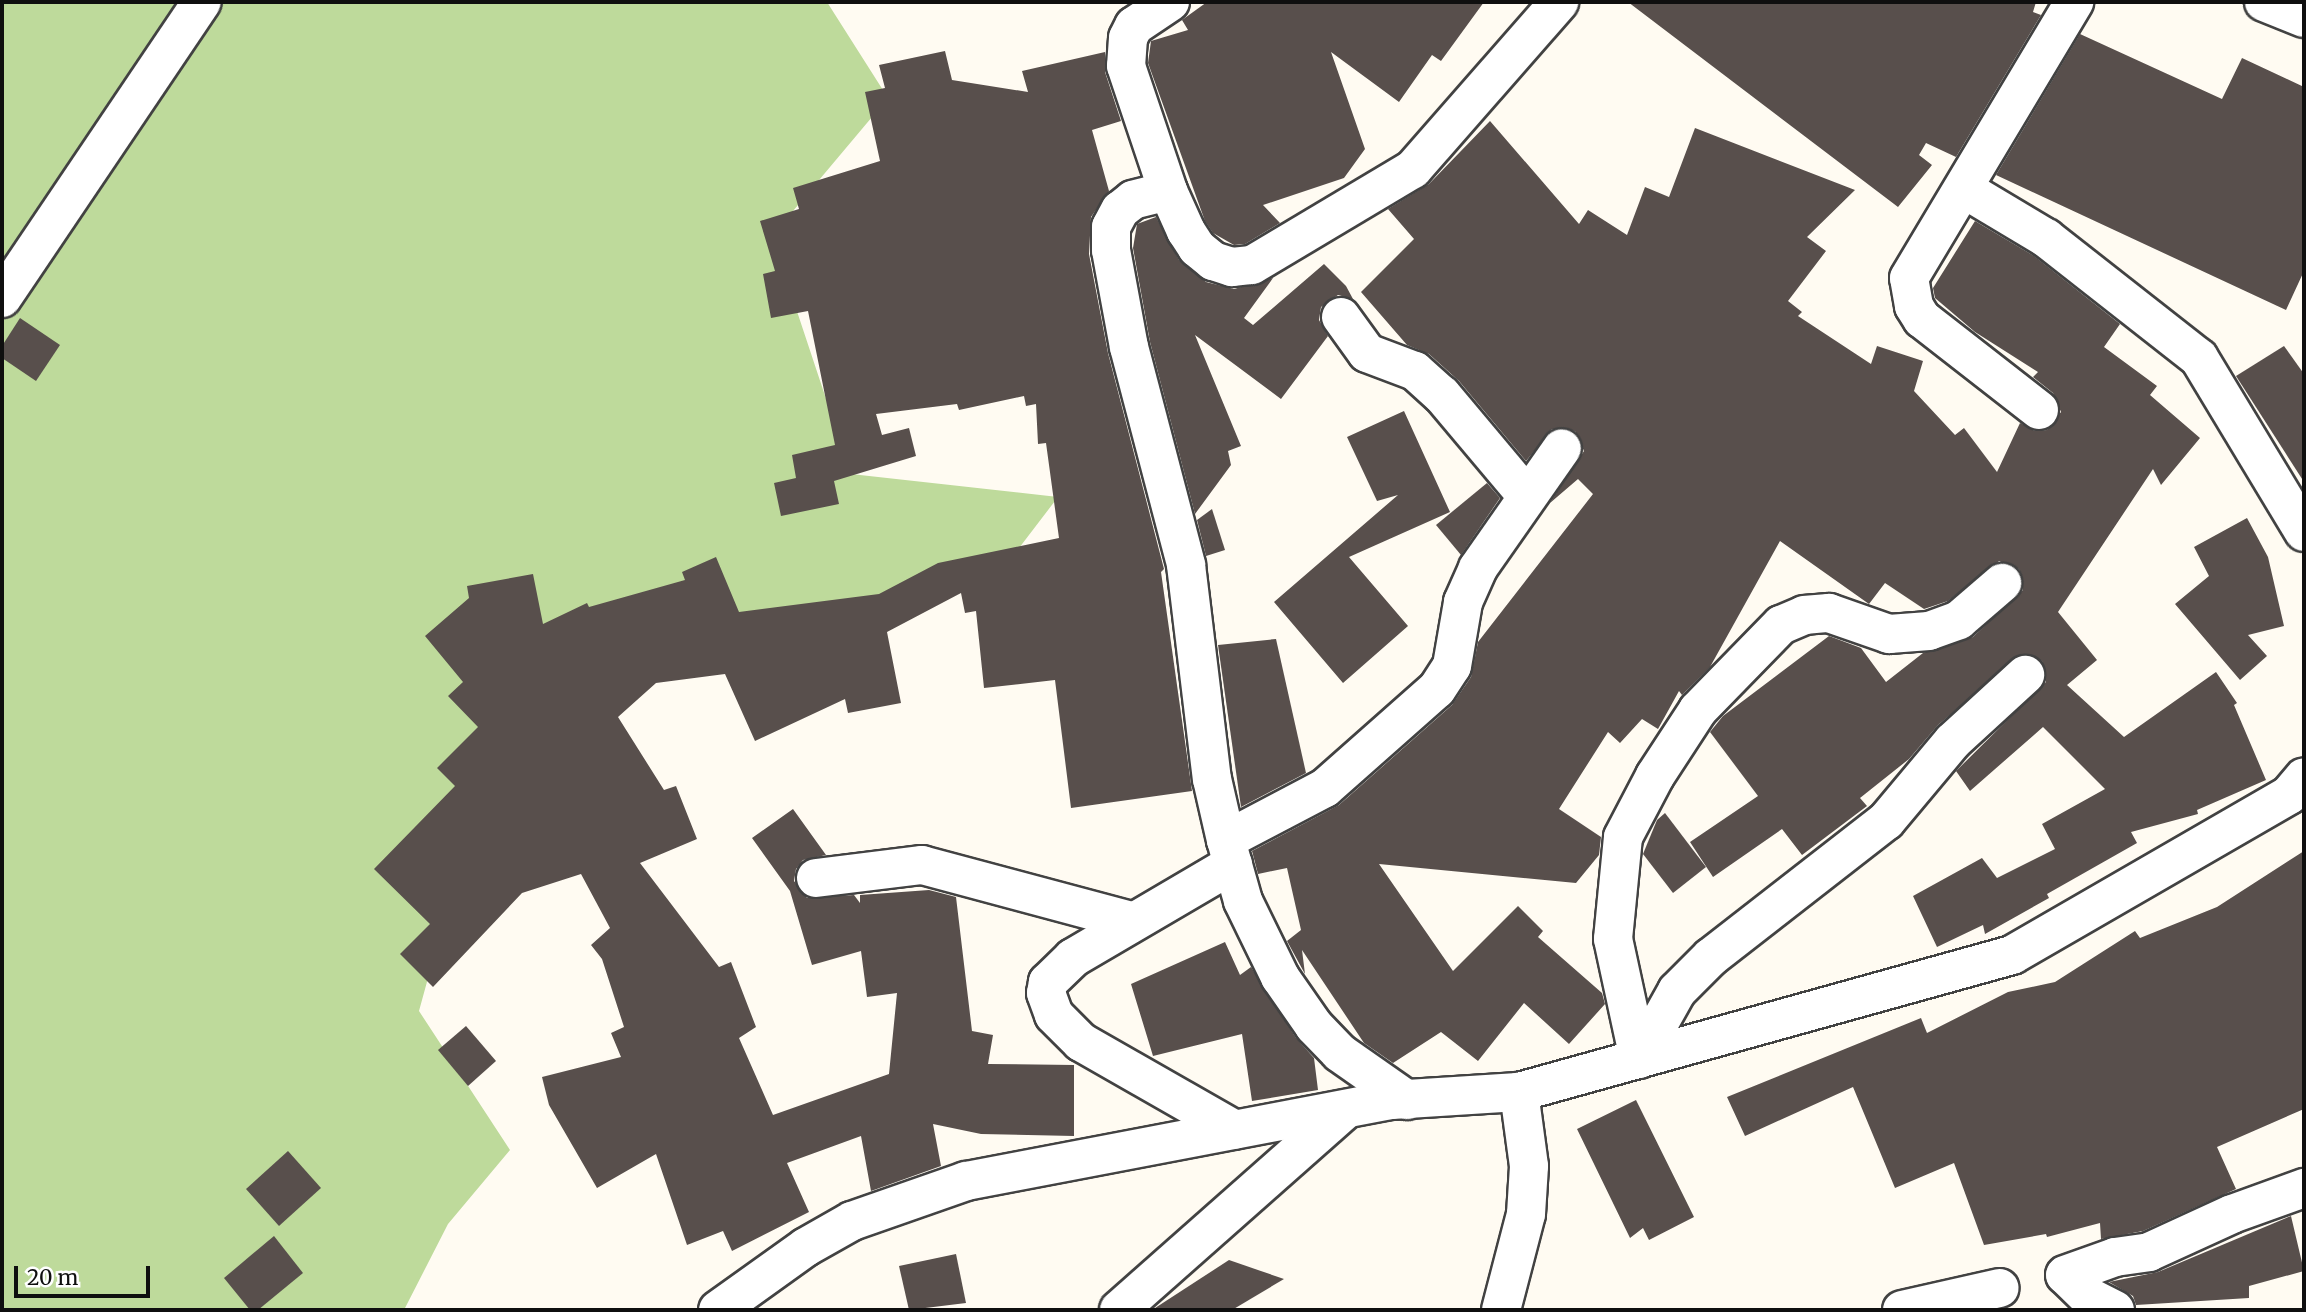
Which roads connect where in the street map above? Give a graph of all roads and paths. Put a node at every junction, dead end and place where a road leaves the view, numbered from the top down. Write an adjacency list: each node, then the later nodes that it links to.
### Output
1 (202, 2): 9 (street)
2 (1170, 2): 8 (street)
3 (1559, 2): 8 (street)
4 (2074, 2): 7 (street)
5 (2264, 2): 6 (street)
6 (2304, 18)
7 (1964, 189): 11 (street); 14 (street)
8 (1168, 191): 18 (street)
9 (2, 298)
10 (1341, 317): 13 (street)
11 (2039, 410)
12 (1562, 448): 13 (street)
13 (1526, 495): 18 (street)
14 (2304, 532)
15 (2002, 583): 21 (street)
16 (2025, 675): 21 (street)
17 (2304, 777): 21 (street)
18 (1230, 852): 20 (street); 23 (street)
19 (816, 878): 20 (street)
20 (1131, 921): 25 (street)
21 (1639, 1059): 22 (street)
22 (1519, 1092): 23 (street); 30 (street)
23 (1407, 1100): 24 (street)
24 (1346, 1110): 25 (street); 29 (street)
25 (1235, 1130): 28 (street)
26 (2304, 1188): 32 (street)
27 (2000, 1289): 31 (street)
28 (718, 1310)
29 (1119, 1310)
30 (1502, 1310)
31 (1902, 1310)
32 (2115, 1310)

